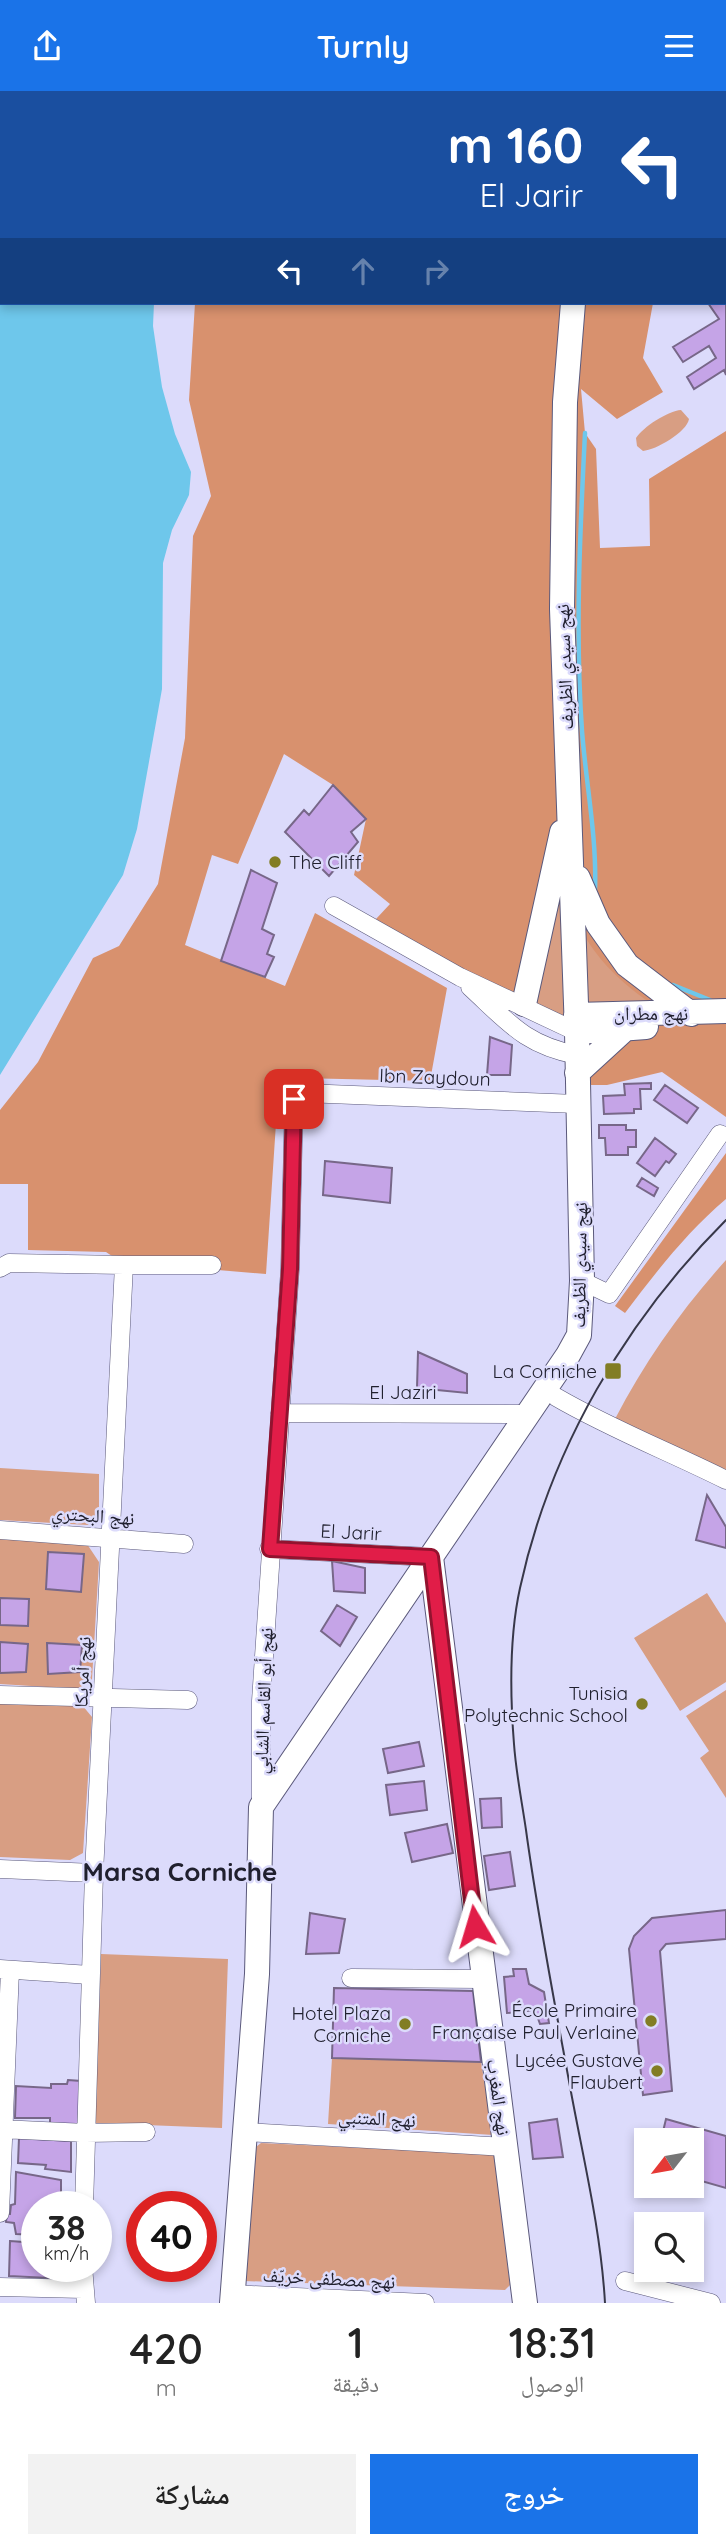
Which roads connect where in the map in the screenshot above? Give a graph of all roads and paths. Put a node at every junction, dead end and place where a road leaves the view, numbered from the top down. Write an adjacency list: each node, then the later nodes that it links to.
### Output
1 (573, 305): 2 (street, نهج سيدي الظريف)
2 (568, 811): 3 (street, نهج سيدي الظريف); 6 (street)
3 (572, 865): 8 (street); 11 (street, نهج سيدي الظريف)
4 (334, 906): 5 (street)
5 (460, 977): 6 (street); 11 (street)
6 (524, 1004): 11 (street)
7 (726, 1011): 8 (street, نهج مطران)
8 (691, 1014): 11 (street, نهج مطران)
9 (726, 1021): 10 (street, نهج مطران)
10 (625, 1029): 11 (street); 11 (street, نهج مطران)
11 (577, 1044): 13 (street, نهج سيدي الظريف)
12 (294, 1099): 13 (street, Ibn Zaydoun); 20 (street, نهج أبو القاسم الشابي)
13 (577, 1104): 18 (street, نهج سيدي الظريف)
14 (720, 1134): 18 (street)
15 (124, 1265): 16 (street); 17 (street); 24 (street, نهج أمريكا)
16 (212, 1265)
17 (0, 1268)
18 (582, 1281): 21 (street, نهج سيدي الظريف)
19 (556, 1397): 22 (street)
20 (280, 1413): 21 (street, El Jaziri); 26 (street, نهج أبو القاسم الشابي)
21 (526, 1414): 27 (street, نهج سيدي الظريف)
22 (726, 1480)
23 (0, 1530): 24 (street, نهج البحتري)
24 (109, 1537): 25 (street, نهج البحتري); 29 (street, نهج أمريكا)
25 (184, 1544)
26 (270, 1549): 27 (street, El Jarir); 31 (street, نهج أبو القاسم الشابي)
27 (431, 1557): 31 (street, نهج سيدي الظريف); 37 (street, نهج المغرب)
28 (0, 1695): 29 (street)
29 (102, 1699): 30 (street); 33 (street, نهج أمريكا)
30 (188, 1700)
31 (261, 1807): 40 (street, نهج أبو القاسم الشابي)
32 (0, 1869): 33 (street)
33 (94, 1873): 35 (street, نهج أمريكا)
34 (5, 1969): 35 (street); 38 (street)
35 (90, 1975): 41 (street, نهج أمريكا)
36 (351, 1978): 37 (street)
37 (482, 1979): 42 (street, نهج المغرب)
38 (2, 2129): 41 (street); 44 (street)
39 (146, 2132): 41 (street)
40 (246, 2132): 42 (street, نهج المتنبي); 48 (street, نهج أبو القاسم الشابي)
41 (86, 2133): 43 (street, نهج أمريكا)
42 (506, 2147): 50 (street, نهج المغرب)
43 (84, 2191)
44 (0, 2213)
45 (625, 2281): 51 (street)
46 (0, 2287): 47 (street)
47 (84, 2296)
48 (231, 2299): 49 (street, نهج مصطفى خريّف)
49 (425, 2303)
50 (525, 2303)
51 (711, 2303)

